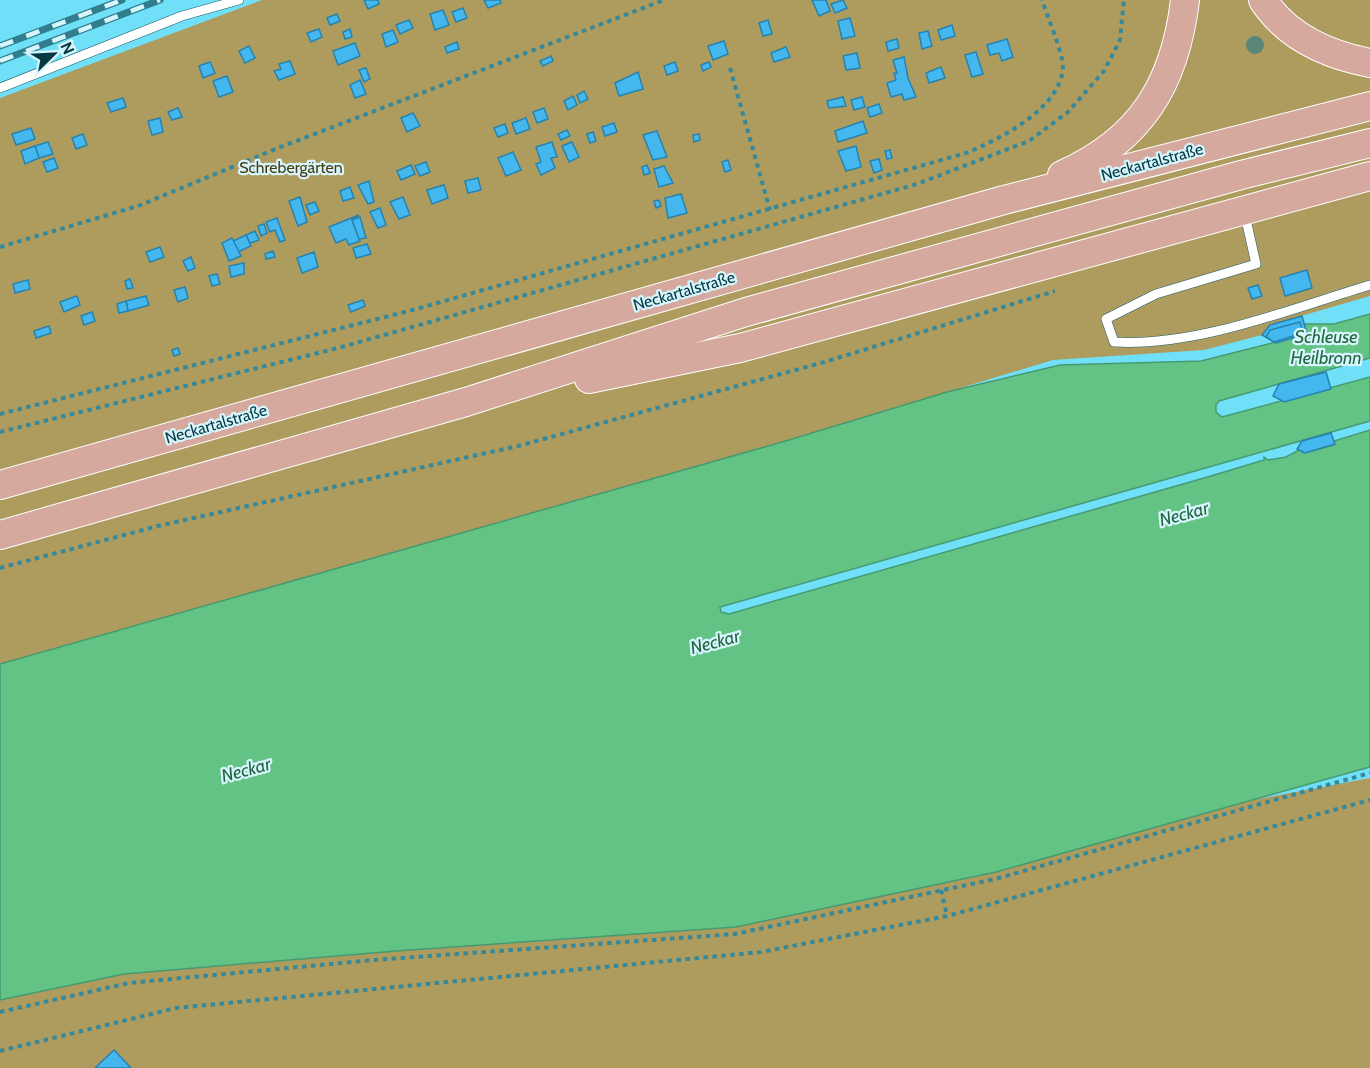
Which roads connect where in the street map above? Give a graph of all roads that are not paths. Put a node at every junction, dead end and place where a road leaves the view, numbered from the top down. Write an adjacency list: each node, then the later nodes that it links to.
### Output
1 (238, 0): 5 (lane)
2 (1185, 0): 9 (main road)
3 (1263, 0): 4 (main road)
4 (1370, 63)
5 (0, 88)
6 (1370, 106): 9 (main road, Neckartalstraße)
7 (1370, 143): 12 (main road)
8 (1370, 176): 10 (main road)
9 (1004, 200): 13 (main road, Neckartalstraße)
10 (1244, 210): 11 (lane); 12 (main road)
11 (1370, 285)
12 (466, 402): 14 (main road)
13 (0, 485)
14 (0, 535)

